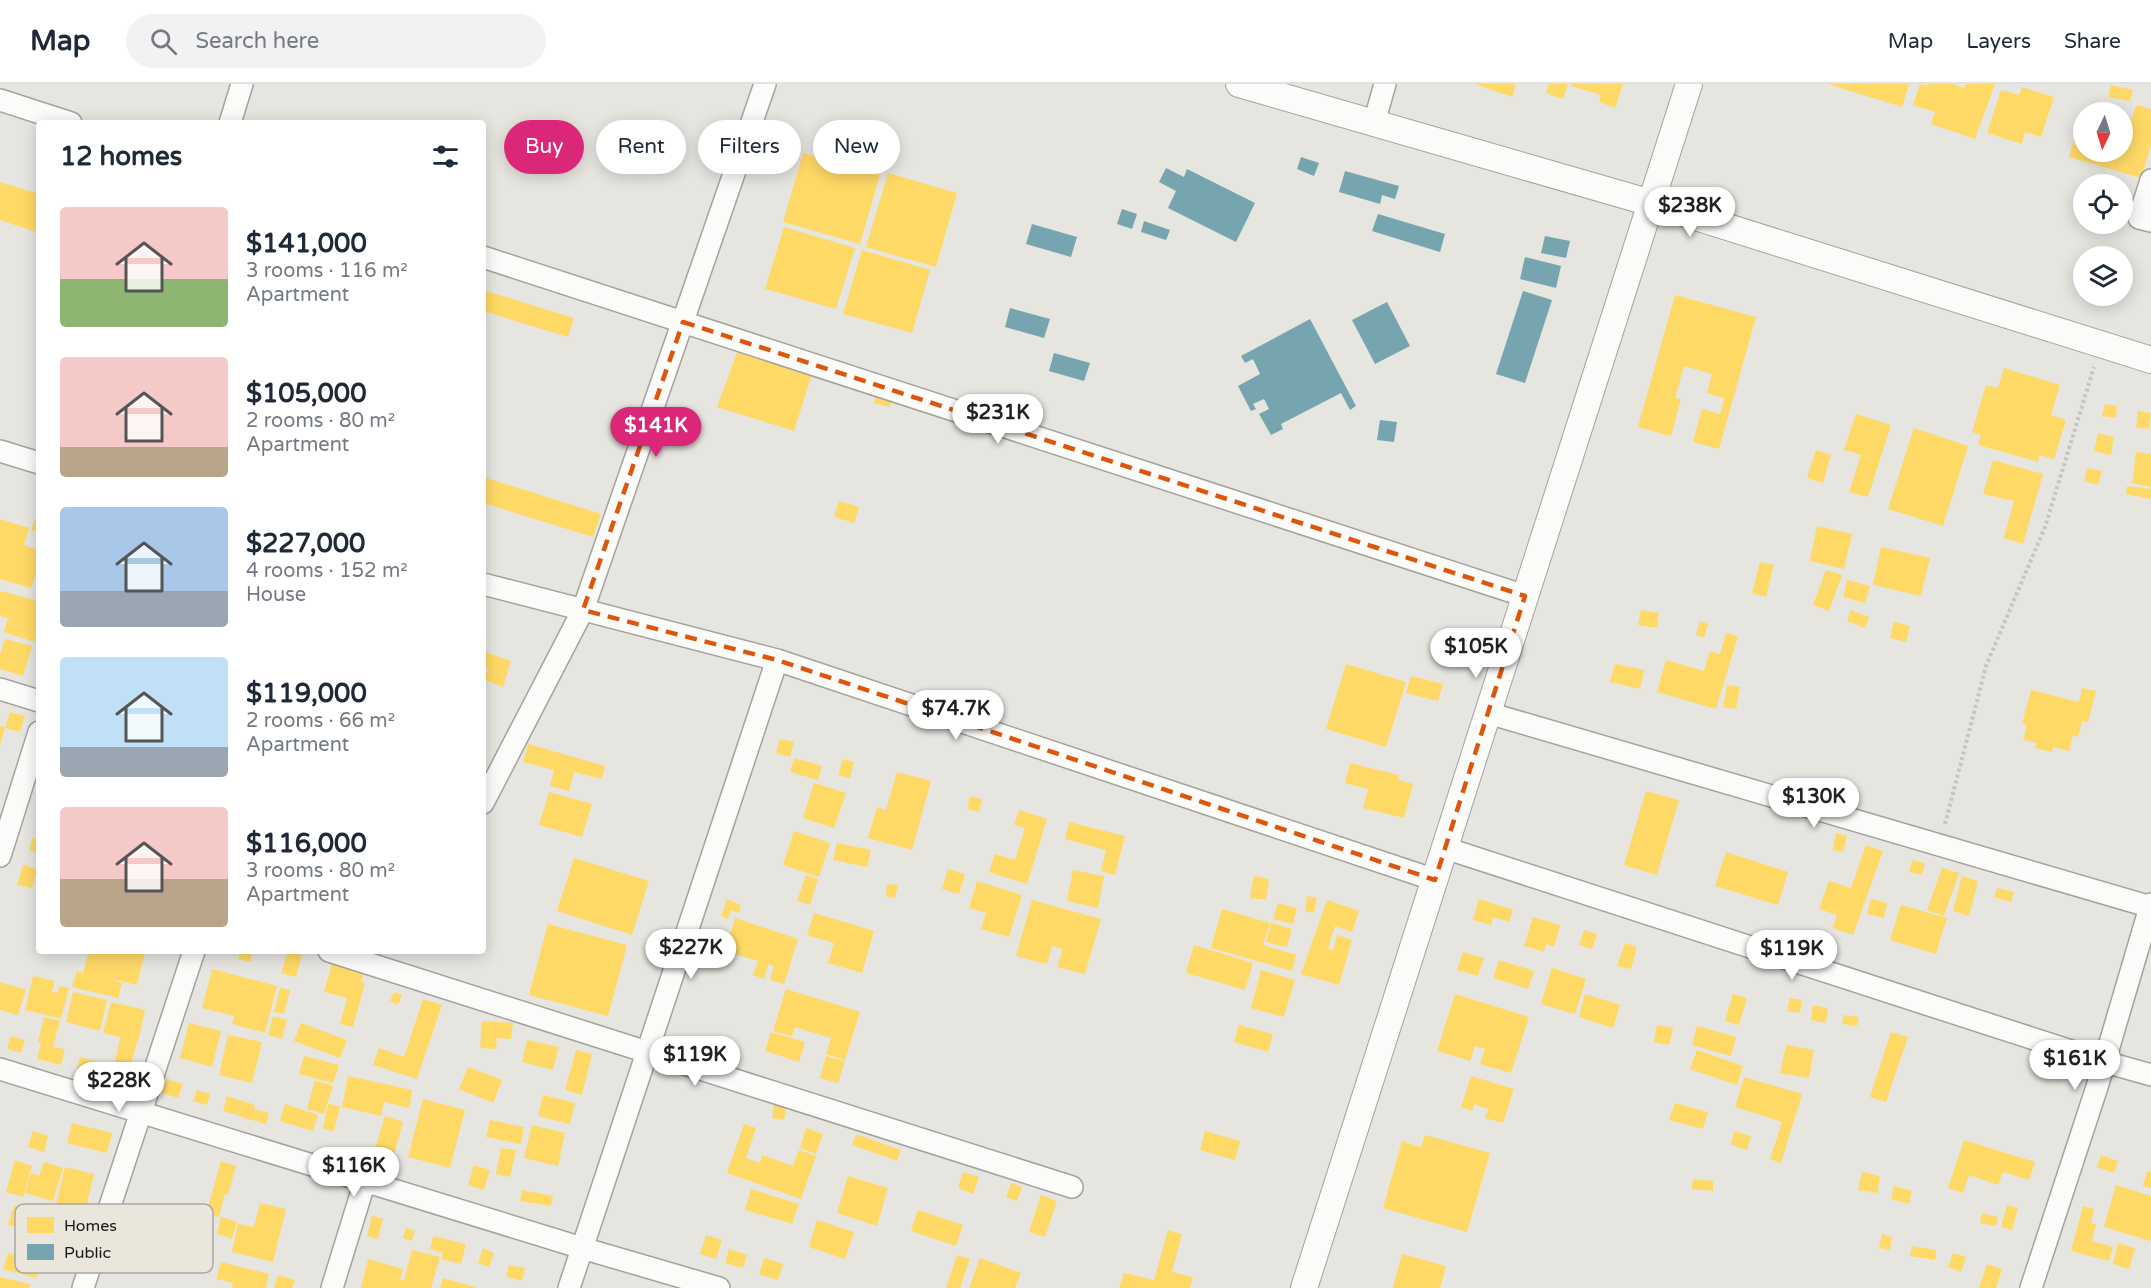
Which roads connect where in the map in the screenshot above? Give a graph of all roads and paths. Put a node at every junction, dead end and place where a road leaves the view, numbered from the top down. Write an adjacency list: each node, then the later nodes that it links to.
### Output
1 (242, 84): 8 (street)
2 (765, 84): 14 (street)
3 (1239, 84): 9 (street)
4 (1385, 84): 9 (street)
5 (1689, 84): 11 (street)
6 (0, 100): 7 (street)
7 (62, 120)
8 (231, 120)
9 (1374, 123): 11 (street)
10 (2151, 180): 12 (street)
11 (1651, 203): 15 (street); 20 (street)
12 (2151, 221)
13 (486, 258): 14 (street)
14 (683, 322): 20 (street); 21 (street)
15 (2101, 345): 16 (street); 28 (path)
16 (2151, 360)
17 (0, 451): 18 (street)
18 (36, 462)
19 (486, 585): 21 (street)
20 (1525, 596): 25 (street)
21 (583, 610): 22 (street); 27 (street)
22 (777, 660): 31 (street); 35 (street)
23 (0, 690): 24 (street)
24 (36, 700)
25 (1488, 713): 28 (street); 29 (street)
26 (36, 742): 30 (street)
27 (486, 797)
28 (1939, 845): 32 (street)
29 (1445, 848): 31 (street); 36 (street)
30 (0, 856)
31 (1435, 880): 49 (street)
32 (2151, 906): 36 (street)
33 (193, 954): 39 (street)
34 (338, 954): 35 (street)
35 (647, 1052): 41 (street); 43 (street)
36 (2104, 1062): 38 (street); 50 (street)
37 (0, 1069): 39 (street)
38 (2151, 1075)
39 (140, 1112): 40 (street); 42 (street)
40 (365, 1181): 43 (street); 46 (street)
41 (1072, 1187)
42 (111, 1204)
43 (582, 1248): 47 (street); 48 (street)
44 (89, 1273): 45 (street)
45 (84, 1288)
46 (332, 1288)
47 (569, 1288)
48 (719, 1288)
49 (1304, 1288)
50 (2031, 1288)

